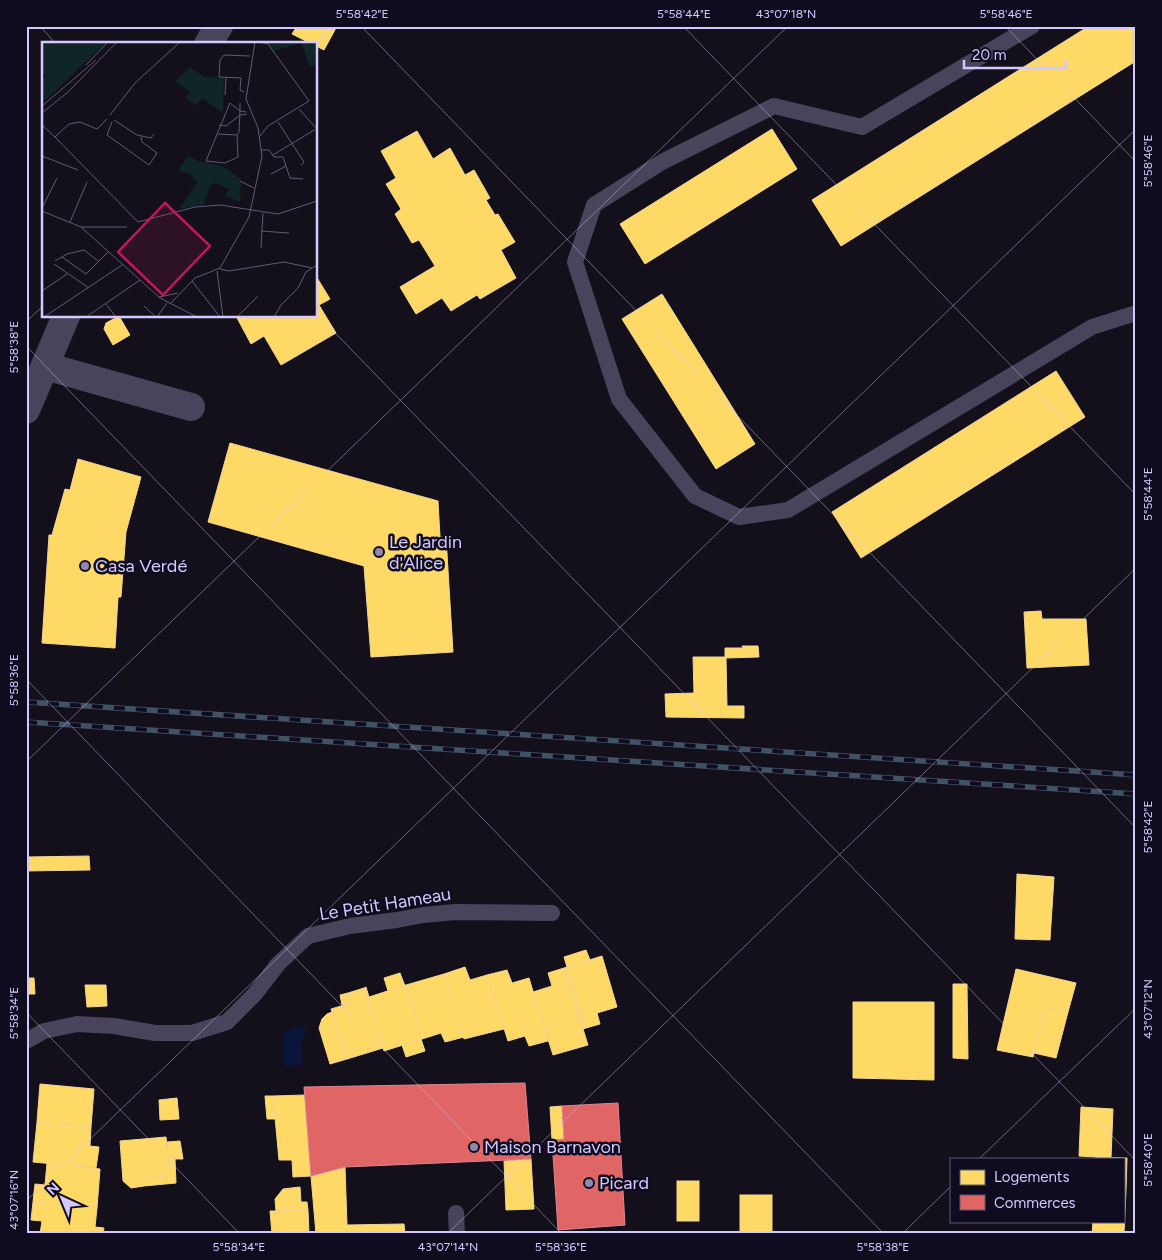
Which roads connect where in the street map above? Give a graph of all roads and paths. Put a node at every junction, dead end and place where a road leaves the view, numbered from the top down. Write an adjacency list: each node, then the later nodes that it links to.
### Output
1 (219, 26): 3 (street)
2 (1032, 26): 4 (lane)
3 (209, 42)
4 (1136, 314)
5 (65, 318): 6 (street)
6 (46, 366): 7 (street); 8 (street)
7 (191, 407)
8 (26, 410)
9 (552, 913): 10 (lane, Le Petit Hameau)
10 (26, 1041)
11 (456, 1213): 12 (lane)
12 (457, 1234)

